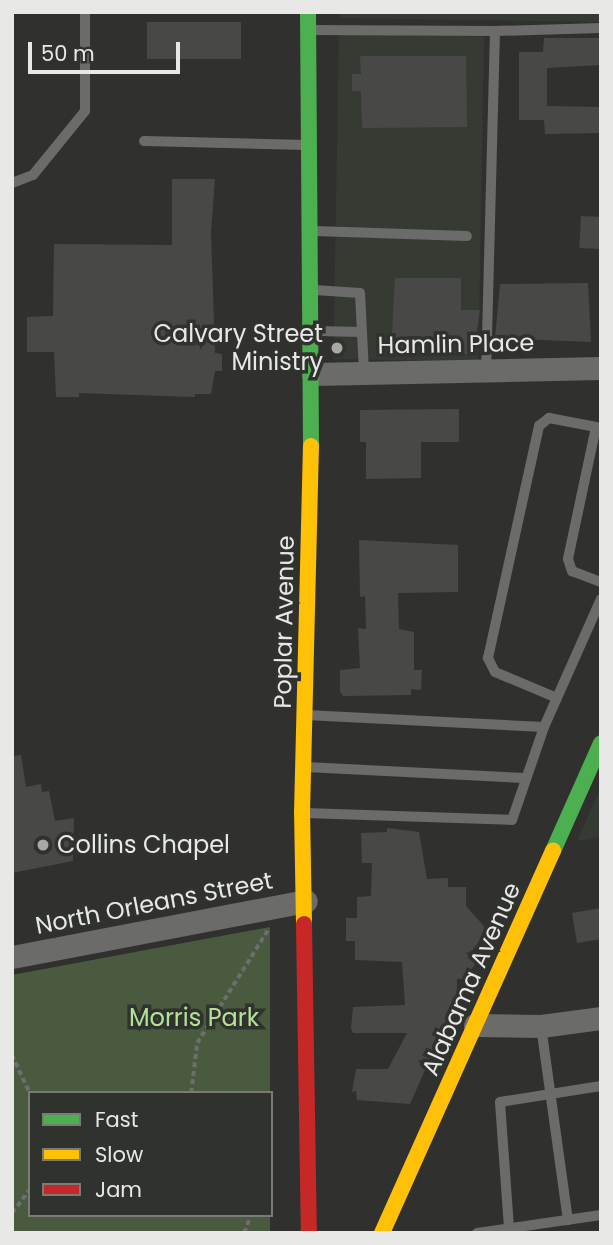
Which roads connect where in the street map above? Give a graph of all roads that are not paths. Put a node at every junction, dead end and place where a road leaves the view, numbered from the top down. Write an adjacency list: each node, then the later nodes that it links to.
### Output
1 (85, 12): 8 (lane)
2 (308, 12): 4 (main road, Poplar Avenue)
3 (601, 28): 5 (lane)
4 (308, 30): 5 (lane); 7 (main road, Poplar Avenue)
5 (495, 31): 14 (lane)
6 (144, 141): 7 (lane)
7 (310, 145): 9 (main road, Poplar Avenue)
8 (12, 183)
9 (311, 231): 10 (lane); 11 (main road, Poplar Avenue)
10 (467, 236)
11 (312, 290): 12 (main road, Poplar Avenue); 13 (lane)
12 (312, 331): 13 (lane); 17 (main road, Poplar Avenue)
13 (362, 332): 16 (lane)
14 (486, 368): 15 (street, Hamlin Place); 16 (street, Hamlin Place)
15 (601, 368)
16 (364, 372): 17 (street, Hamlin Place)
17 (313, 374): 21 (main road, Poplar Avenue)
18 (601, 582): 20 (lane)
19 (601, 599): 20 (lane)
20 (557, 698): 22 (lane)
21 (305, 715): 22 (lane); 24 (main road, Poplar Avenue)
22 (544, 727): 25 (lane)
23 (601, 743): 30 (main road, Alabama Avenue)
24 (304, 767): 25 (lane); 26 (main road, Poplar Avenue)
25 (525, 778): 26 (lane)
26 (302, 813): 27 (main road, Poplar Avenue)
27 (306, 901): 28 (street, North Orleans Street); 37 (main road, Poplar Avenue)
28 (12, 957)
29 (601, 1018): 31 (street)
30 (475, 1025): 31 (street); 38 (main road, Alabama Avenue)
31 (541, 1026): 33 (lane)
32 (601, 1086): 33 (lane)
33 (551, 1093): 35 (lane); 36 (lane)
34 (601, 1215): 35 (lane)
35 (568, 1220): 36 (lane)
36 (509, 1228): 39 (lane)
37 (309, 1233)
38 (382, 1233)
39 (477, 1233)

